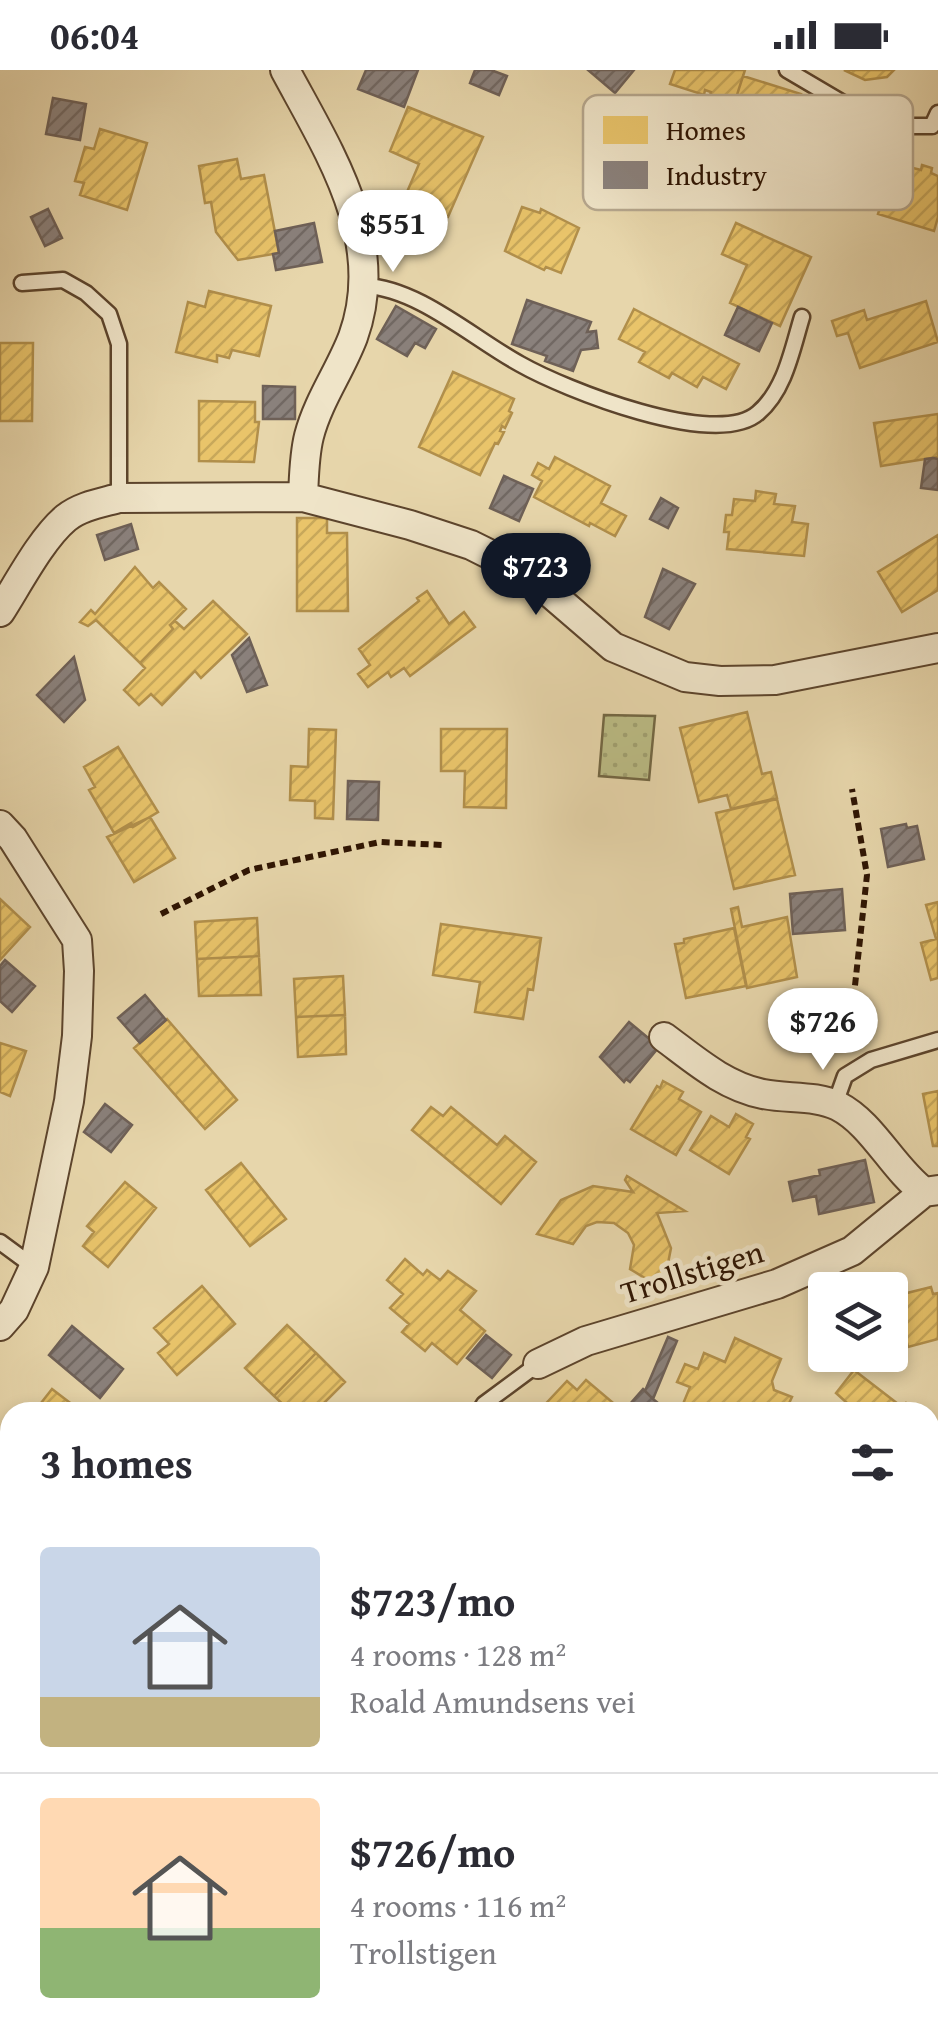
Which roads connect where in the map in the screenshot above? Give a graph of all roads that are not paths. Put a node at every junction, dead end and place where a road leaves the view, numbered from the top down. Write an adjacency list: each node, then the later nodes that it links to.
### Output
1 (285, 70): 5 (street)
2 (787, 70): 3 (lane)
3 (829, 95)
4 (22, 283): 7 (lane)
5 (365, 286): 6 (lane); 8 (street)
6 (802, 318)
7 (119, 498): 8 (street); 9 (street)
8 (302, 498): 10 (street)
9 (0, 612)
10 (938, 648)
11 (0, 825): 17 (street)
12 (664, 1037): 14 (street)
13 (938, 1040): 14 (lane)
14 (835, 1104): 15 (street, Trollstigen)
15 (931, 1191): 19 (street, Trollstigen)
16 (0, 1242): 17 (lane)
17 (34, 1267): 18 (street)
18 (0, 1326)
19 (538, 1364): 20 (lane, Trollstigen)
20 (487, 1402)

